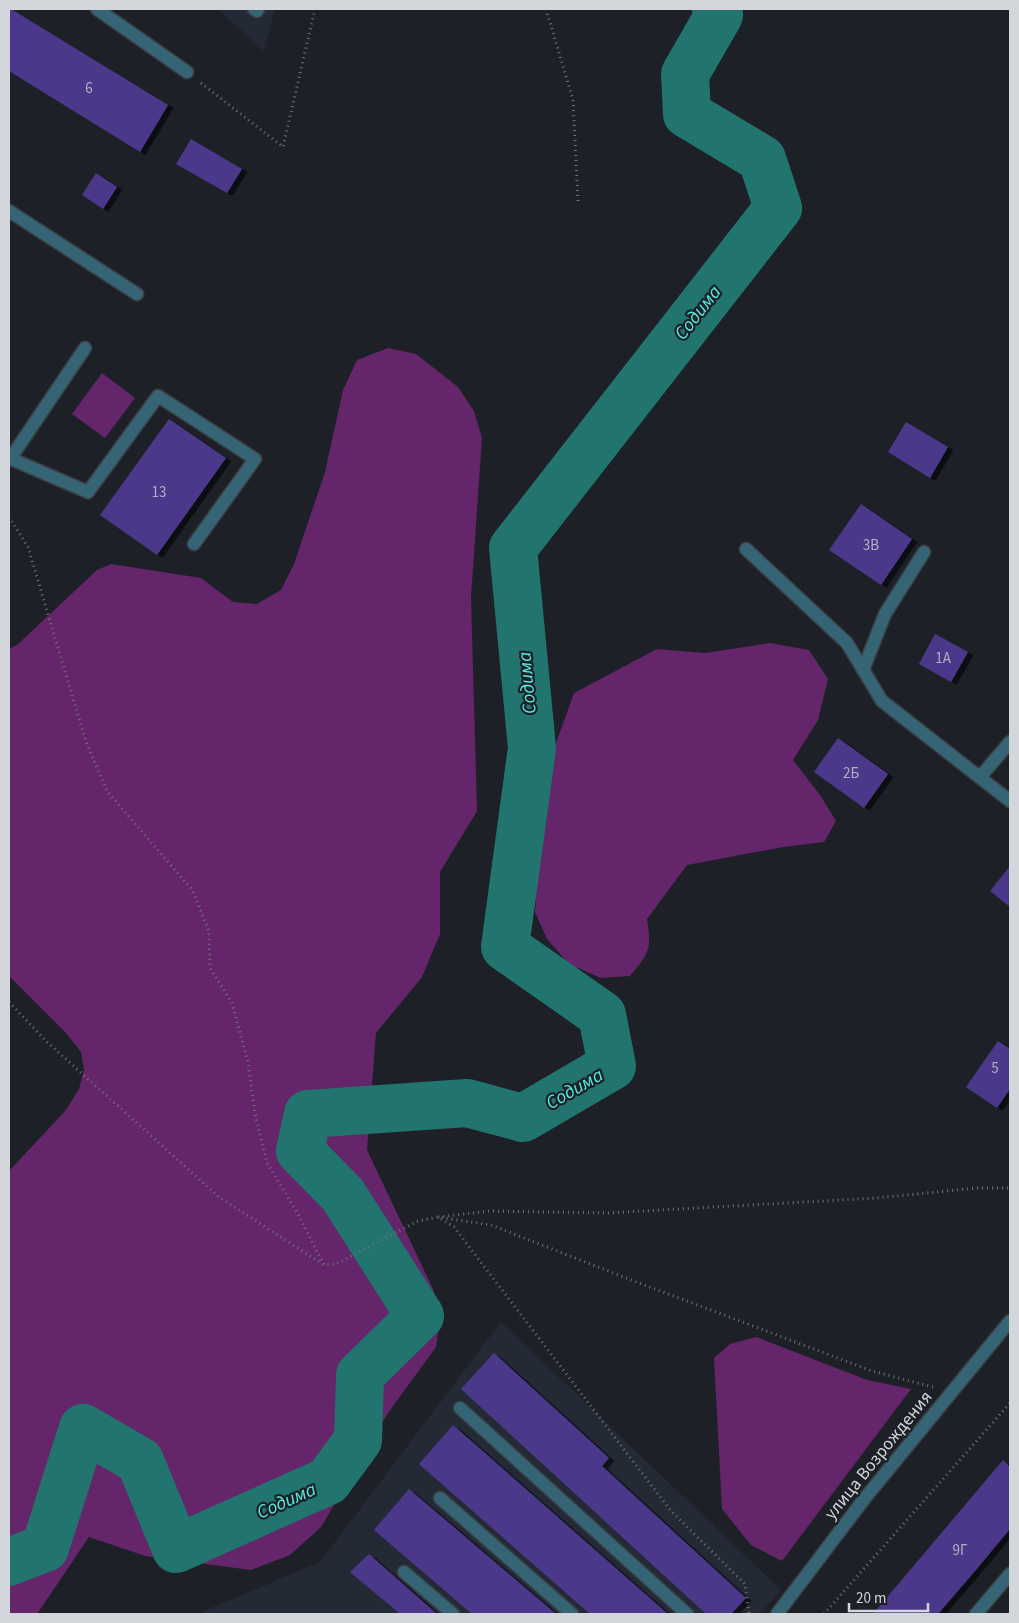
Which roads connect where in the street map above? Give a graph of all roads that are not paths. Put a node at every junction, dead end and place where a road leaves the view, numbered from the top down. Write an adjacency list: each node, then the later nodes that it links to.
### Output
1 (97, 9): 2 (street)
2 (187, 72)
3 (9, 211): 4 (street)
4 (137, 294)
5 (85, 348): 6 (street)
6 (9, 458): 7 (street)
7 (194, 544)
8 (746, 549): 10 (street)
9 (924, 552): 10 (street)
10 (863, 670): 12 (street)
11 (1010, 742): 12 (street)
12 (980, 777): 13 (street)
13 (1010, 801)
14 (1010, 1321): 22 (street, улица Возрождения)
15 (460, 1408): 21 (street)
16 (440, 1498): 20 (street)
17 (404, 1572): 19 (street)
18 (1010, 1574): 23 (street)
19 (453, 1614)
20 (572, 1614)
21 (687, 1614)
22 (776, 1614)
23 (976, 1614)

